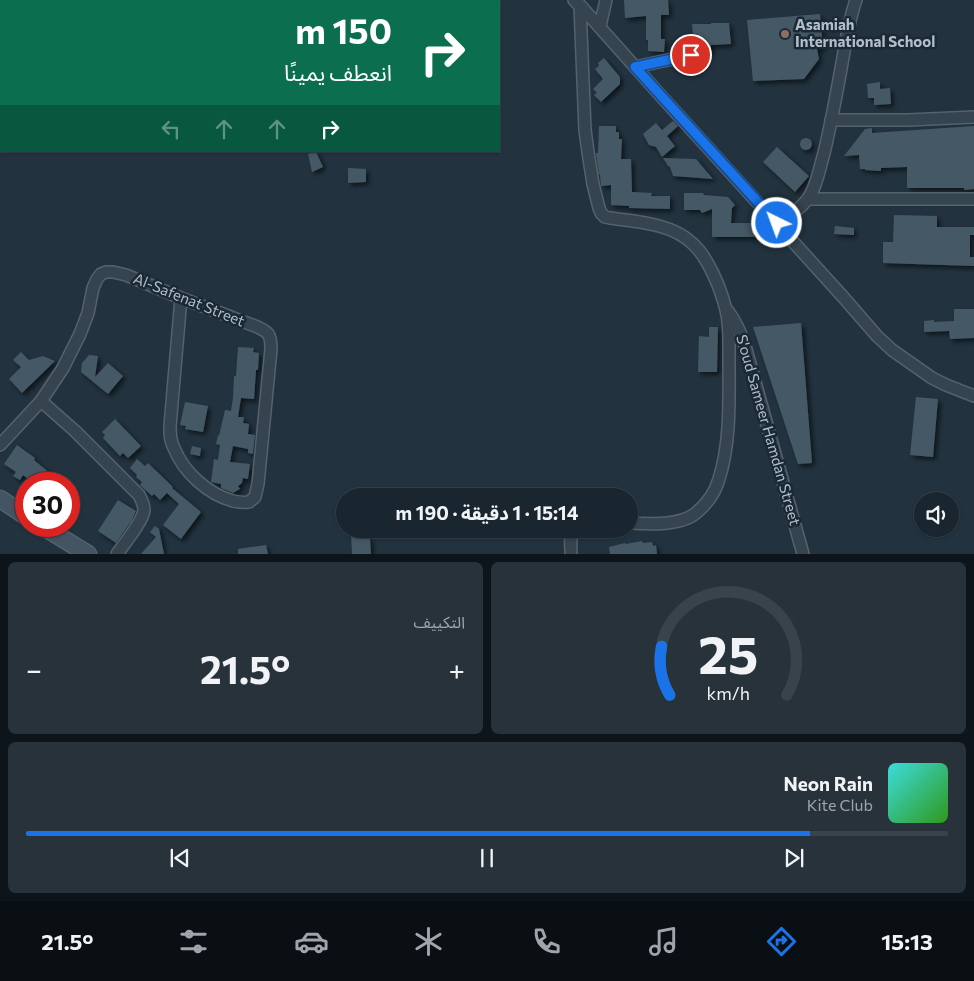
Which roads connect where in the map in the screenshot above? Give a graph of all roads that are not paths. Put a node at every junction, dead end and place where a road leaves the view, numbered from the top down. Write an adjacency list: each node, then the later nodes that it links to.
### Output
1 (606, 0): 4 (street)
2 (856, 0): 8 (street)
3 (577, 2): 4 (street); 13 (street, S'oud Sameer Hamdan Street)
4 (600, 26): 6 (street)
5 (691, 55): 6 (street)
6 (635, 67): 11 (street)
7 (974, 117): 8 (street)
8 (831, 120): 9 (street)
9 (808, 199): 10 (street); 11 (street)
10 (974, 199)
11 (777, 223): 14 (street)
12 (181, 298): 12 (street, Al-Safenat Street); 15 (street, Al-Safenat Street)
13 (726, 310): 19 (street, S'oud Sameer Hamdan Street); 25 (street, S'oud Sameer Hamdan Street)
14 (974, 396)
15 (41, 401): 16 (street); 23 (street)
16 (0, 445)
17 (0, 499): 18 (street)
18 (15, 509)
19 (638, 523)
20 (60, 537): 22 (street)
21 (570, 538): 24 (street)
22 (88, 554)
23 (117, 554)
24 (571, 554)
25 (803, 554)

